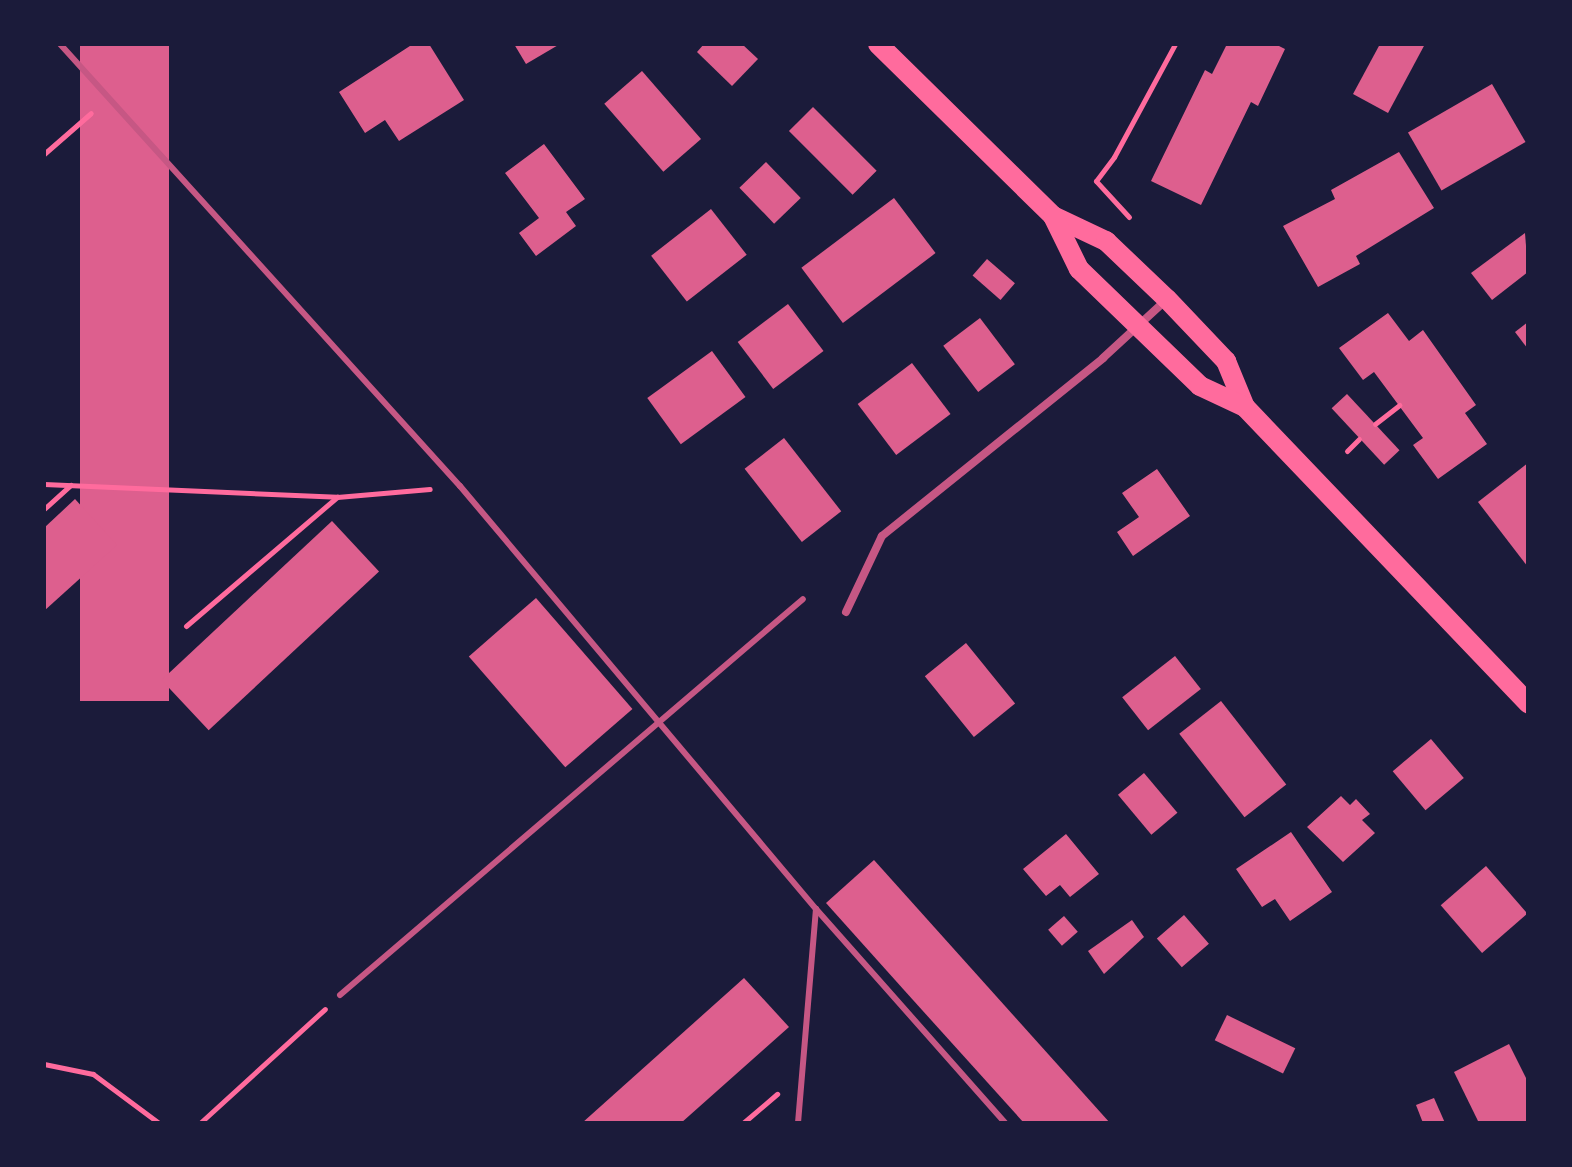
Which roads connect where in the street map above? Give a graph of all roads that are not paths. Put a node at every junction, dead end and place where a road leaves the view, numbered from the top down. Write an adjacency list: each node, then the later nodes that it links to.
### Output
1 (60, 44): 10 (lane)
2 (878, 44): 3 (main road)
3 (1053, 216): 4 (main road); 5 (main road)
4 (1167, 299): 5 (street); 6 (main road)
5 (1137, 327): 6 (main road); 8 (street)
6 (1245, 407): 9 (main road)
7 (803, 599): 10 (lane)
8 (846, 612)
9 (1528, 703)
10 (655, 721): 11 (lane); 12 (lane)
11 (816, 909): 13 (lane); 14 (lane)
12 (340, 995)
13 (798, 1123)
14 (1005, 1123)

